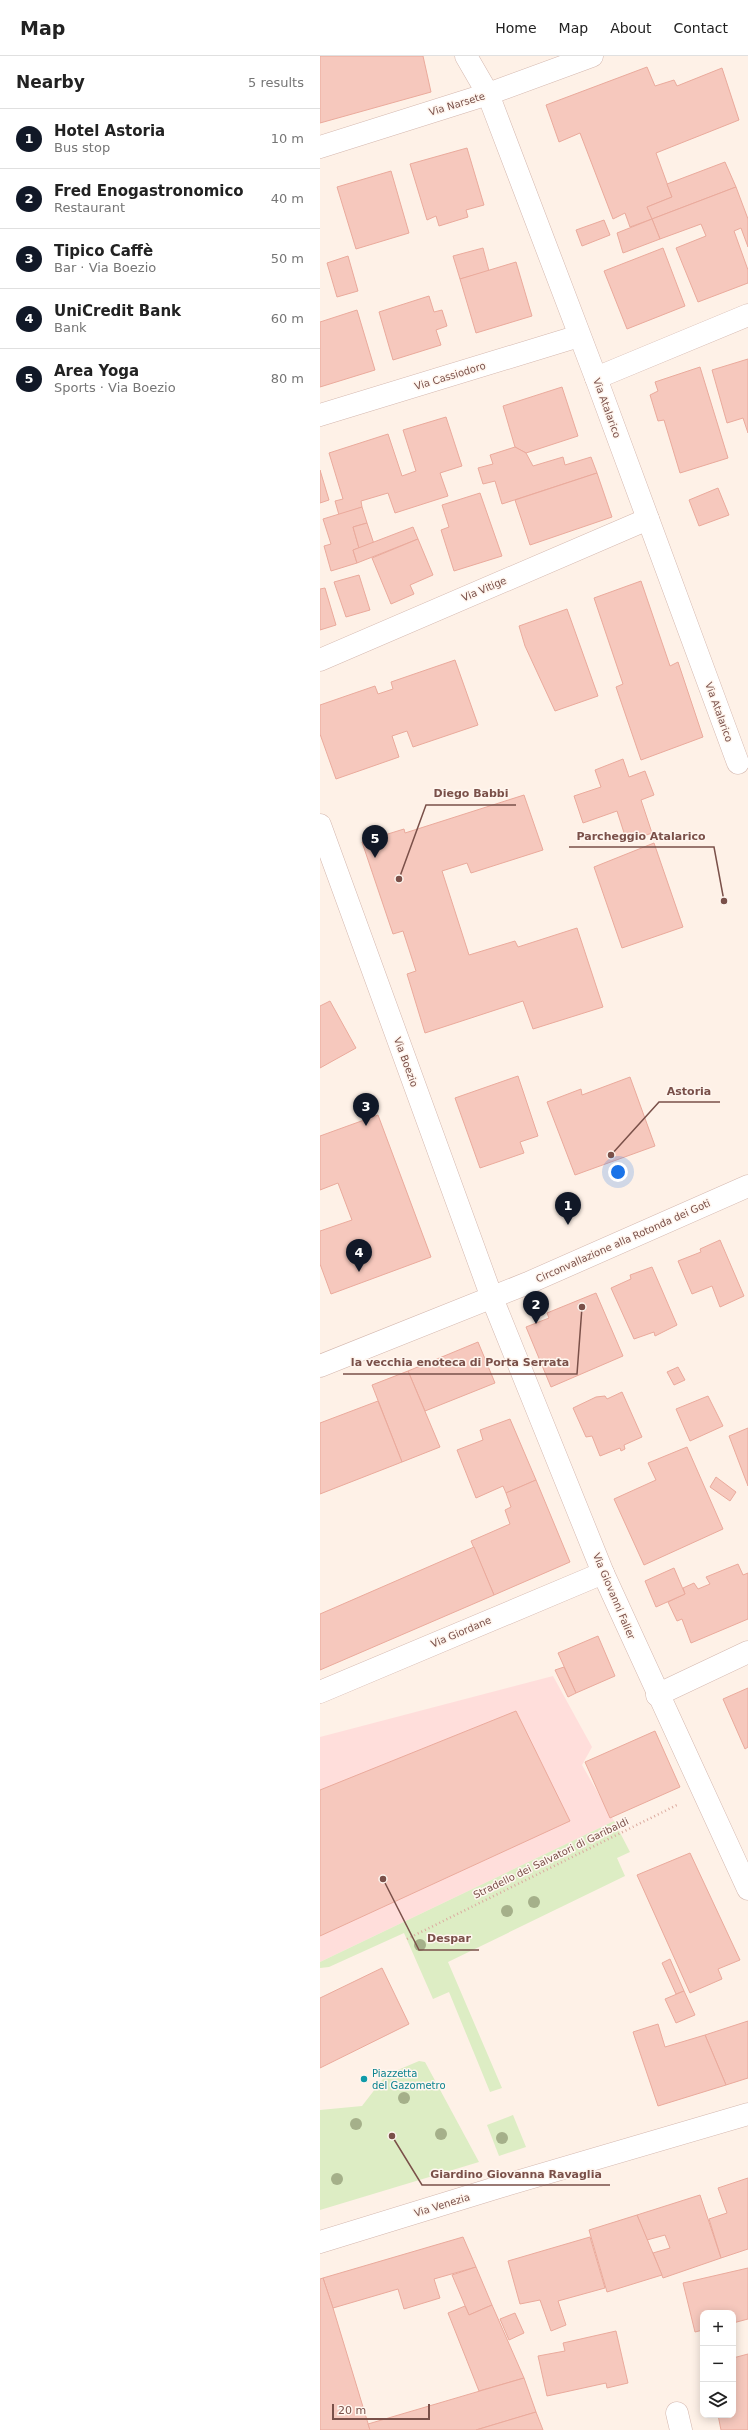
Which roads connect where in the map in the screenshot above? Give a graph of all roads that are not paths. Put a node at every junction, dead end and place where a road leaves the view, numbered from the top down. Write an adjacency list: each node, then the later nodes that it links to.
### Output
1 (466, 56): 3 (street, Via Atalarico)
2 (592, 56): 3 (street, Via Narsete)
3 (488, 94): 4 (street, Via Narsete); 6 (street, Via Atalarico)
4 (320, 147)
5 (748, 315): 7 (street)
6 (579, 336): 7 (street, Via Atalarico); 8 (street, Via Cassiodoro)
7 (596, 378): 9 (street, Via Atalarico)
8 (320, 416)
9 (648, 519): 10 (street, Via Vitige); 11 (street, Via Atalarico)
10 (320, 660)
11 (738, 763)
12 (320, 825): 14 (street, Via Boezio)
13 (748, 1186): 14 (street, Circonvallazione alla Rotonda dei Goti)
14 (492, 1298): 15 (street, Circonvallazione alla Rotonda dei Goti); 16 (street, Via Giovanni Falier)
15 (320, 1366)
16 (603, 1573): 18 (street, Via Giordane); 19 (street, Via Giovanni Falier)
17 (748, 1652): 19 (street)
18 (320, 1692)
19 (657, 1694): 20 (street, Via Giovanni Falier)
20 (748, 1889)
21 (748, 2114): 22 (street, Via Venezia)
22 (320, 2242)

